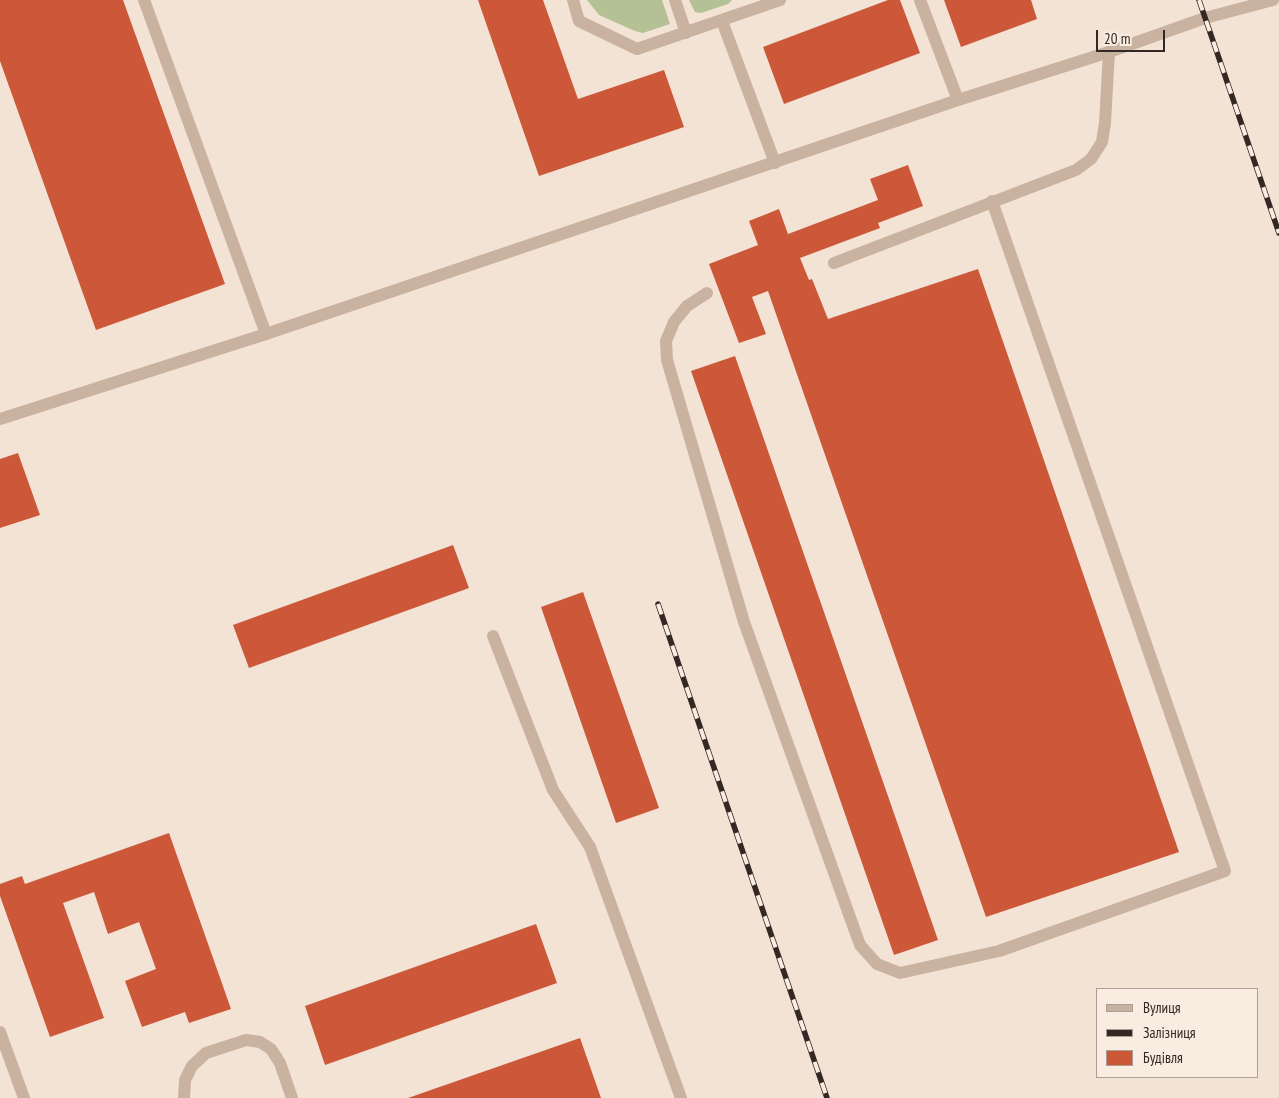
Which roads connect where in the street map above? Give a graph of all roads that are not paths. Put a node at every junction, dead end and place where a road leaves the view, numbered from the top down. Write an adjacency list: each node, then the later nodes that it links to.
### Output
1 (144, 0): 15 (lane)
2 (573, 0): 8 (lane)
3 (675, 0): 8 (lane)
4 (780, 0): 7 (lane)
5 (920, 0): 10 (lane)
6 (1273, 0): 9 (lane)
7 (722, 21): 8 (lane); 11 (lane)
8 (686, 33)
9 (1109, 52): 10 (lane); 12 (lane)
10 (958, 100): 11 (lane)
11 (775, 164): 15 (lane)
12 (992, 201): 13 (lane); 14 (lane)
13 (834, 263)
14 (707, 293)
15 (266, 334): 16 (lane)
16 (0, 419)
17 (493, 636): 22 (lane)
18 (0, 1032): 19 (lane)
19 (24, 1098)
20 (184, 1098): 21 (lane)
21 (292, 1098)
22 (681, 1098)

